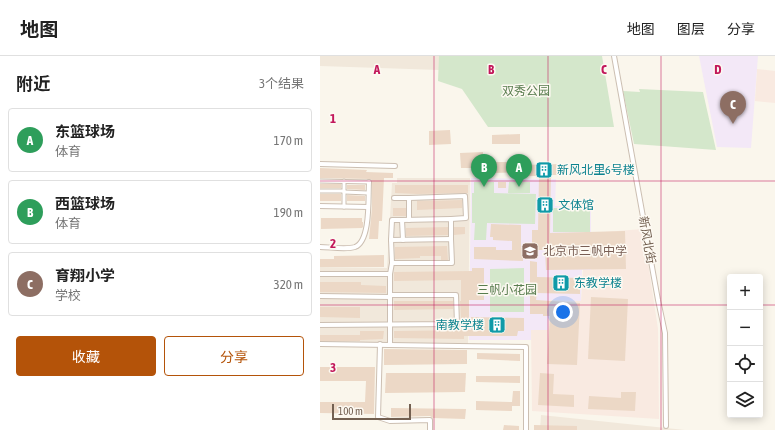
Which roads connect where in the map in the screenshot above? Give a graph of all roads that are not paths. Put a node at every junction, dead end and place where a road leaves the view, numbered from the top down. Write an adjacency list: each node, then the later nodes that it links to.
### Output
1 (614, 56): 32 (street, 新风北街)
2 (320, 164): 3 (street)
3 (395, 166)
4 (320, 181): 5 (street)
5 (344, 182): 6 (street); 8 (street)
6 (369, 182): 9 (street)
7 (320, 191): 8 (street)
8 (344, 192): 9 (street); 13 (street)
9 (368, 193): 14 (street)
10 (394, 198): 11 (street)
11 (409, 198): 15 (street); 17 (street)
12 (320, 206): 13 (street)
13 (344, 207): 14 (street)
14 (368, 207): 21 (street)
15 (451, 219): 17 (street); 18 (street)
16 (402, 220): 17 (street); 19 (street); 20 (street)
17 (409, 220)
18 (451, 239): 20 (street); 22 (street)
19 (392, 240): 20 (street); 22 (street)
20 (403, 240)
21 (320, 247)
22 (392, 263): 24 (street)
23 (320, 274): 24 (street)
24 (390, 274): 26 (street)
25 (320, 296): 26 (street)
26 (390, 296): 28 (street); 28 (street)
27 (320, 325): 28 (street)
28 (390, 325): 31 (street)
29 (320, 344): 30 (street)
30 (380, 344): 31 (street); 33 (street)
31 (390, 344): 34 (street)
32 (666, 426)
33 (430, 430)
34 (526, 430)

